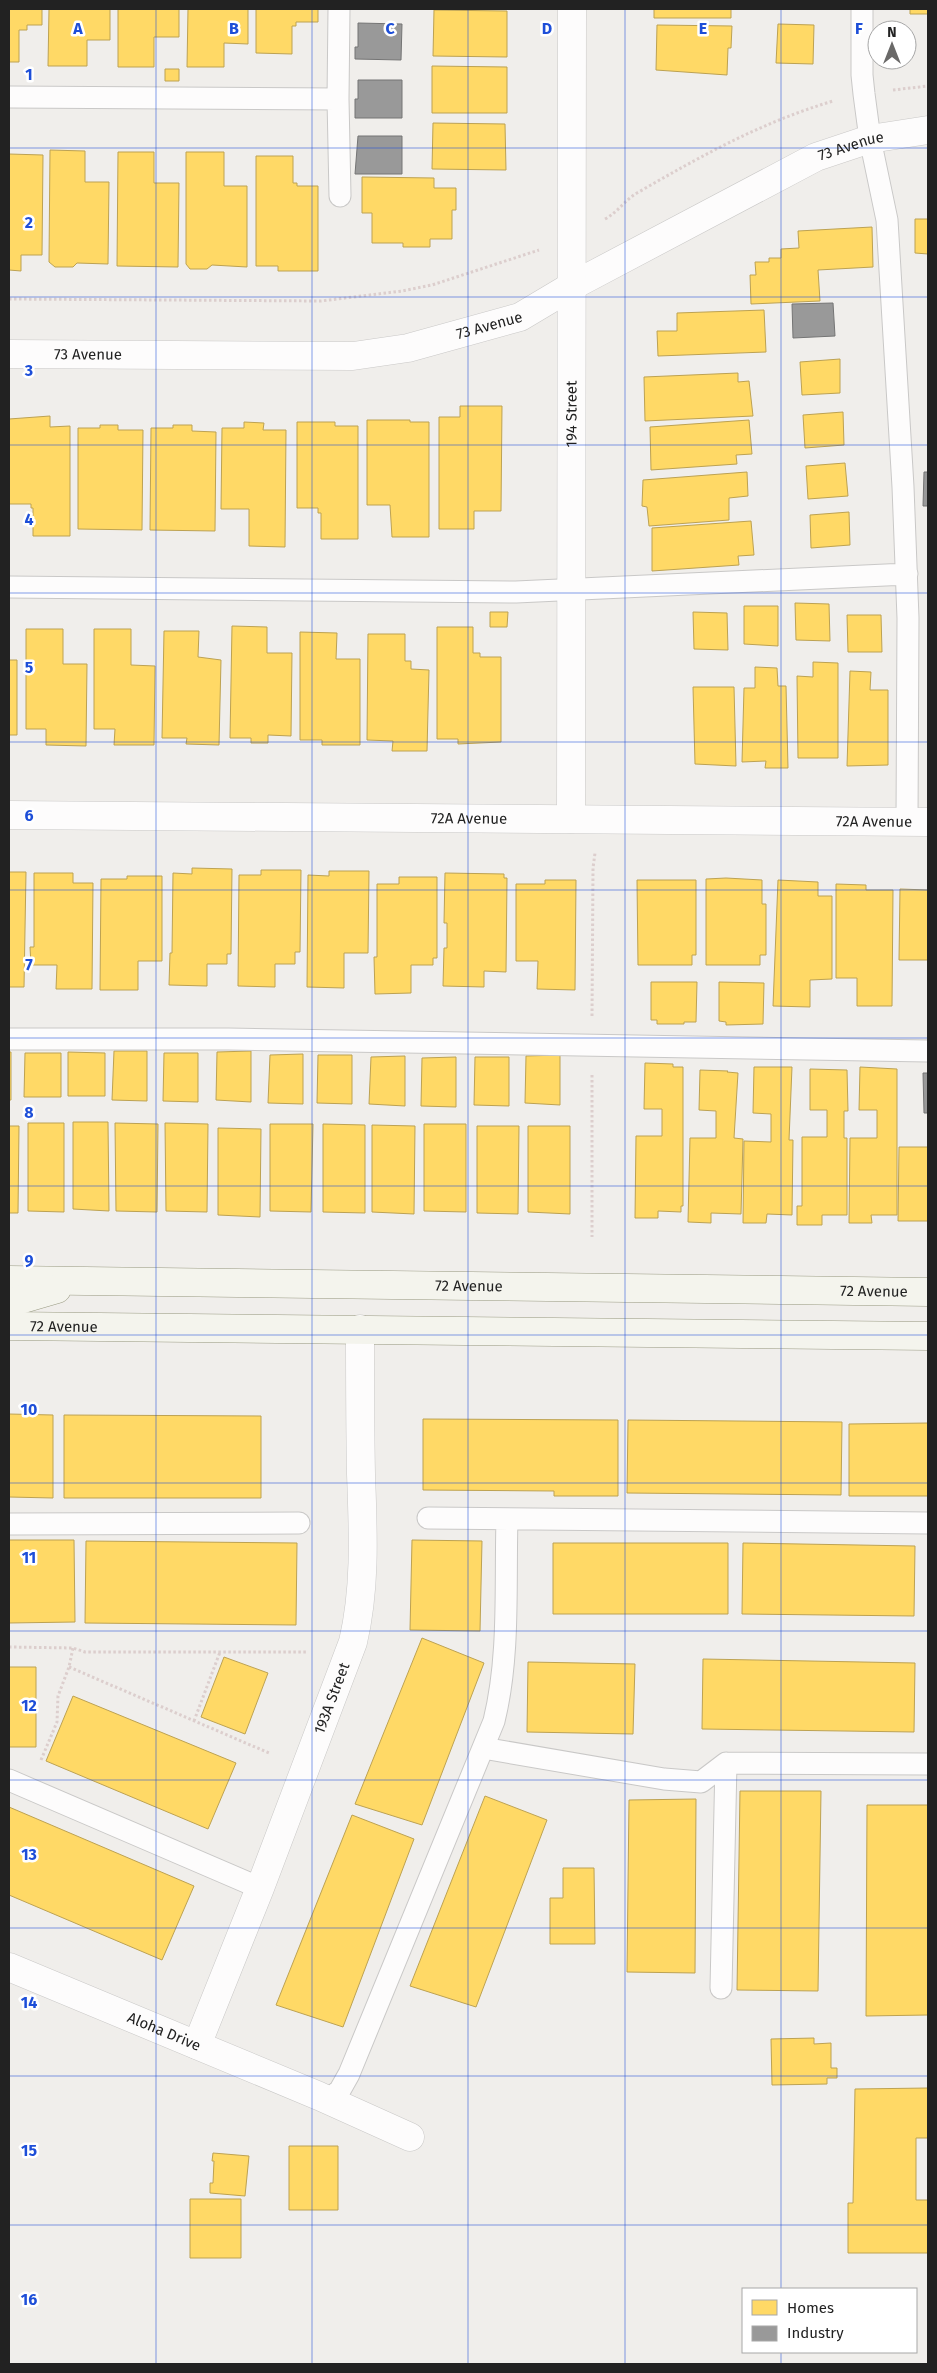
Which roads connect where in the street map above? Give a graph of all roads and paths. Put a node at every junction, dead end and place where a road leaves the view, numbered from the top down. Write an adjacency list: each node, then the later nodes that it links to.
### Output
1 (339, 9): 7 (lane)
2 (572, 9): 13 (street, 194 Street)
3 (862, 9): 5 (lane)
4 (928, 86): 5 (path)
5 (864, 94): 9 (lane); 11 (path)
6 (9, 97): 7 (lane)
7 (338, 99): 10 (lane)
8 (928, 130): 9 (street, 73 Avenue)
9 (870, 139): 13 (street, 73 Avenue); 16 (lane)
10 (340, 196)
11 (614, 214)
12 (548, 246): 14 (path)
13 (572, 286): 15 (street, 73 Avenue); 18 (street, 194 Street)
14 (9, 298)
15 (9, 354)
16 (907, 574): 18 (lane); 21 (lane)
17 (9, 587): 18 (lane)
18 (571, 589): 20 (street, 194 Street)
19 (9, 815): 20 (street, 72A Avenue)
20 (571, 819): 21 (street, 72A Avenue)
21 (918, 822)
22 (9, 1039): 23 (lane)
23 (928, 1051)
24 (9, 1280): 25 (main road, 72 Avenue)
25 (88, 1281): 26 (main road, 72 Avenue); 27 (main road)
26 (928, 1292)
27 (9, 1302)
28 (9, 1326): 29 (main road, 72 Avenue)
29 (360, 1329): 30 (main road, 72 Avenue); 48 (street, 193A Street)
30 (928, 1336)
31 (428, 1518): 32 (lane)
32 (507, 1519): 34 (lane); 42 (lane)
33 (299, 1523): 35 (lane)
34 (928, 1523)
35 (9, 1524)
36 (9, 1647): 37 (path)
37 (73, 1648): 38 (path); 40 (path)
38 (220, 1652): 39 (path); 41 (path)
39 (306, 1652)
40 (69, 1667): 41 (path); 47 (path)
41 (194, 1721): 43 (path)
42 (483, 1748): 44 (lane); 52 (lane)
43 (269, 1753)
44 (726, 1763): 45 (lane); 50 (lane)
45 (928, 1764)
46 (9, 1780): 47 (lane)
47 (29, 1789): 48 (lane)
48 (260, 1888): 51 (street, 193A Street)
49 (9, 1967): 51 (street, Aloha Drive)
50 (722, 1988)
51 (197, 2045): 52 (street, Aloha Drive)
52 (319, 2096): 53 (street, Aloha Drive)
53 (410, 2137)

